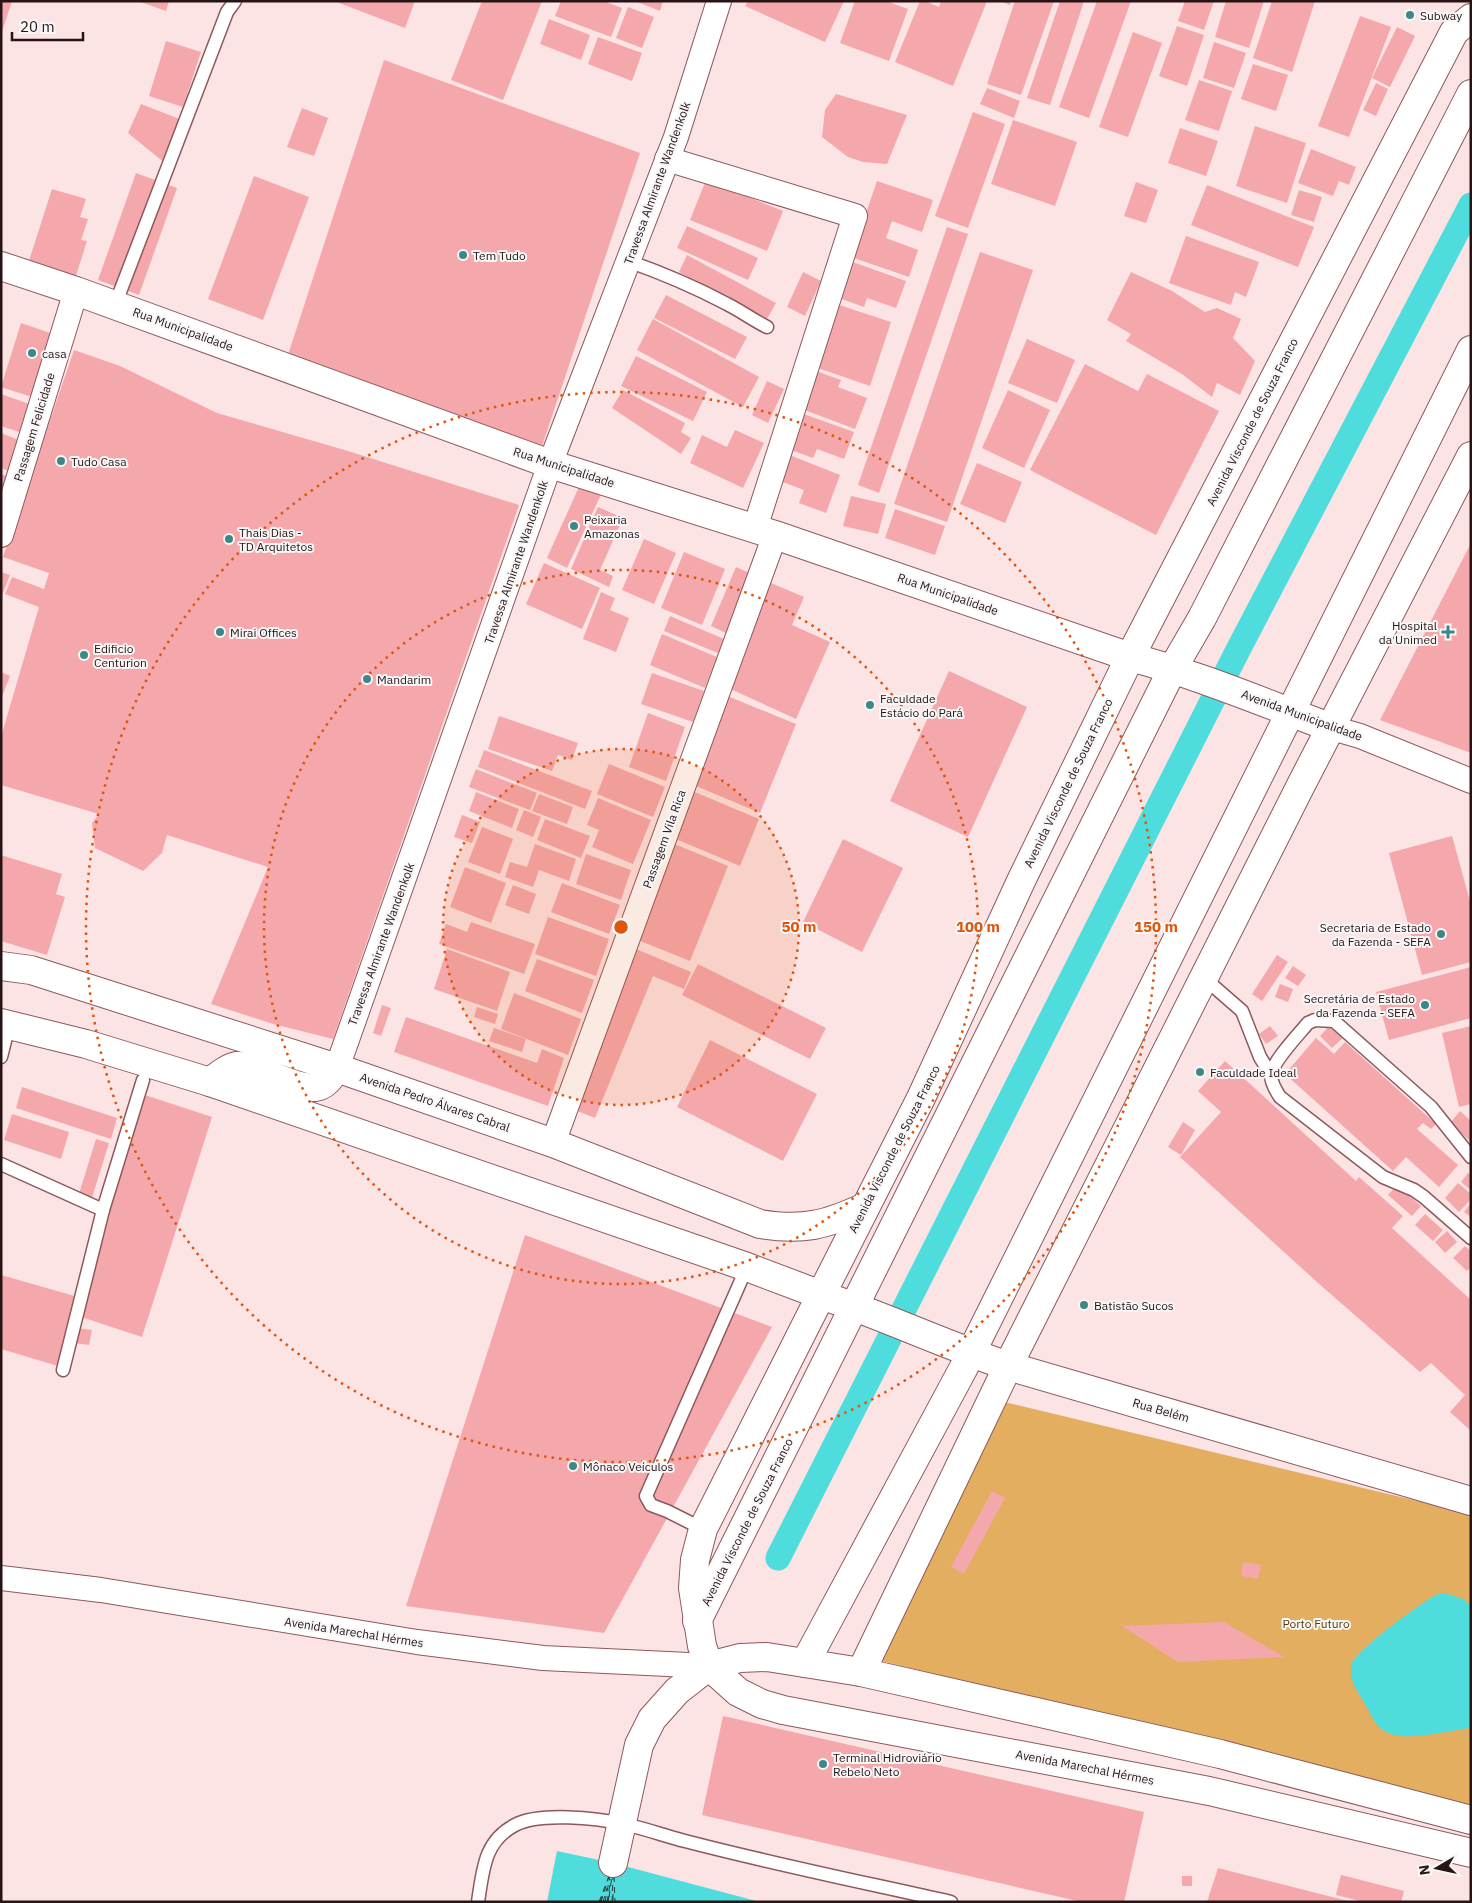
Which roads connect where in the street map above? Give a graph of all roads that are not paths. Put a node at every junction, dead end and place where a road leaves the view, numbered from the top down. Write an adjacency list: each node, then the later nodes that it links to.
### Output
1 (235, 1): 9 (lane)
2 (719, 1): 5 (street, Travessa Almirante Wandenkolk)
3 (1471, 18): 16 (main road, Avenida Visconde de Souza Franco)
4 (1471, 94): 17 (main road, Avenida Visconde de Souza Franco)
5 (667, 159): 6 (street, Travessa Almirante Wandenkolk); 14 (street, Passagem Vila Rica)
6 (628, 261): 10 (lane); 13 (street, Travessa Almirante Wandenkolk)
7 (1, 266): 8 (main road, Rua Municipalidade)
8 (76, 290): 9 (main road, Rua Municipalidade); 15 (street, Passagem Felicidade)
9 (115, 304): 13 (main road, Rua Municipalidade)
10 (767, 327)
11 (1471, 350): 18 (main road)
12 (1471, 456): 19 (main road)
13 (550, 464): 14 (main road, Rua Municipalidade); 27 (street, Travessa Almirante Wandenkolk)
14 (765, 532): 16 (main road, Rua Municipalidade); 31 (street, Passagem Vila Rica)
15 (1, 534)
16 (1130, 657): 17 (main road, Avenida Municipalidade); 21 (main road, Avenida Visconde de Souza Franco)
17 (1182, 672): 18 (main road, Avenida Municipalidade); 24 (main road, Avenida Visconde de Souza Franco)
18 (1290, 713): 19 (main road, Avenida Municipalidade); 40 (main road)
19 (1332, 728): 20 (street, Avenida Municipalidade); 23 (main road)
20 (1471, 781)
21 (1020, 881): 24 (main road); 34 (main road, Avenida Visconde de Souza Franco)
22 (1, 966): 27 (main road, Avenida Pedro Álvares Cabral)
23 (1204, 978): 28 (lane); 41 (main road)
24 (1006, 1004): 39 (main road, Avenida Visconde de Souza Franco)
25 (5, 1024): 26 (lane); 30 (main road)
26 (1, 1056)
27 (337, 1068): 30 (main road); 31 (main road, Avenida Pedro Álvares Cabral)
28 (1271, 1075): 32 (lane); 36 (lane)
29 (143, 1080): 35 (lane)
30 (210, 1082): 37 (main road)
31 (553, 1143): 34 (main road, Avenida Pedro Álvares Cabral)
32 (1471, 1157)
33 (1, 1164): 35 (lane)
34 (865, 1207): 38 (main road, Avenida Visconde de Souza Franco)
35 (103, 1210): 42 (lane)
36 (1471, 1238)
37 (747, 1267): 38 (main road); 44 (lane)
38 (821, 1295): 39 (main road, Rua Belém); 44 (main road, Avenida Visconde de Souza Franco)
39 (866, 1311): 40 (main road, Rua Belém); 46 (main road, Avenida Visconde de Souza Franco)
40 (970, 1354): 41 (main road, Rua Belém); 47 (main road)
41 (1008, 1366): 43 (main road, Rua Belém); 49 (main road)
42 (63, 1370)
43 (1468, 1496)
44 (702, 1529): 46 (main road, Avenida Visconde de Souza Franco)
45 (1, 1578): 48 (street, Avenida Marechal Hérmes)
46 (697, 1621): 48 (main road)
47 (805, 1663): 48 (main road, Avenida Marechal Hérmes); 49 (main road, Avenida Marechal Hérmes)
48 (709, 1666): 51 (main road, Avenida Marechal Hérmes); 53 (main road)
49 (861, 1672): 50 (main road, Avenida Marechal Hérmes)
50 (1220, 1754): 51 (main road); 52 (main road, Avenida Marechal Hérmes)
51 (1209, 1791): 54 (main road, Avenida Marechal Hérmes)
52 (1471, 1820)
53 (622, 1824): 55 (main road); 56 (lane); 57 (lane)
54 (1471, 1853)
55 (613, 1863)
56 (478, 1902)
57 (951, 1902)

